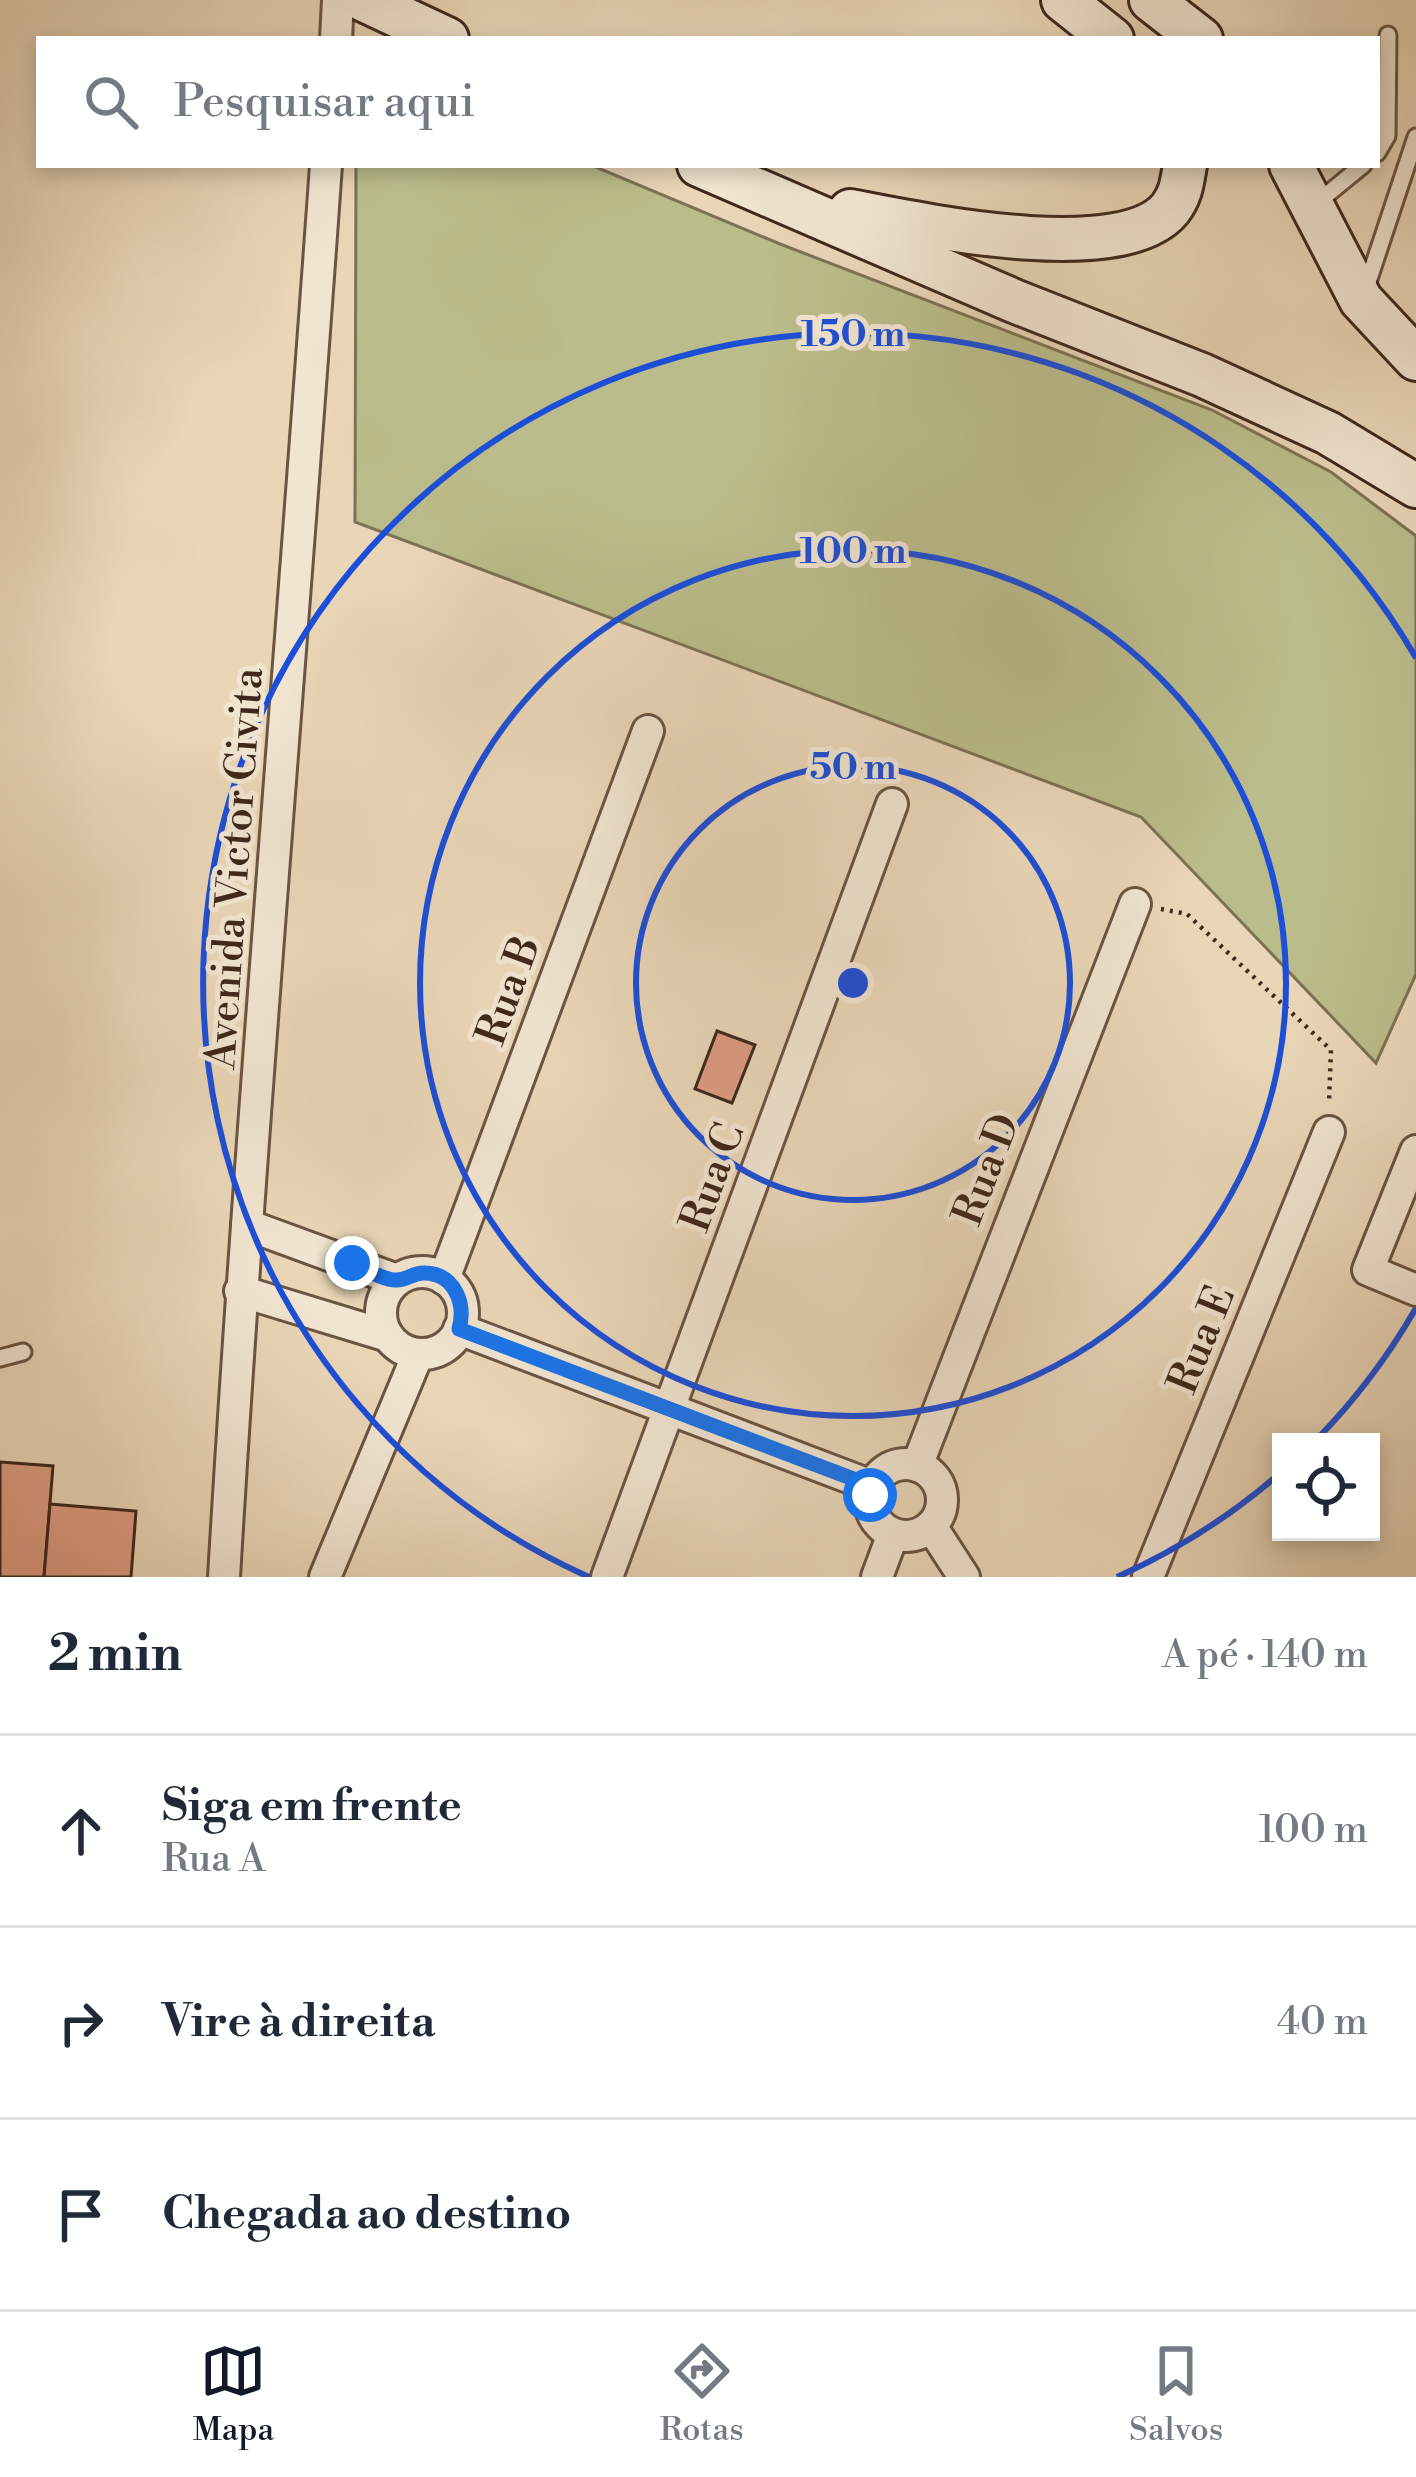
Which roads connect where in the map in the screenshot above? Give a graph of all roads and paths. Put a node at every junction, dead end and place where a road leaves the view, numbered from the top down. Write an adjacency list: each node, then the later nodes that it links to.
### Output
1 (338, 0): 6 (street)
2 (364, 0): 7 (main road)
3 (1063, 0): 8 (main road)
4 (1151, 0): 9 (main road)
5 (1388, 35): 11 (lane)
6 (335, 36)
7 (441, 36)
8 (1108, 36)
9 (1197, 36)
10 (1416, 137): 19 (lane)
11 (1380, 149)
12 (326, 168): 27 (street, Avenida Victor Civita)
13 (706, 168): 17 (main road)
14 (1184, 168): 17 (main road)
15 (1292, 168): 18 (main road)
16 (1359, 168): 18 (lane)
17 (772, 197): 21 (main road)
18 (1311, 208): 19 (main road)
19 (1361, 300): 20 (main road)
20 (1416, 358)
21 (1416, 486)
22 (648, 731): 28 (street, Rua B)
23 (892, 804): 37 (street, Rua C)
24 (1135, 904): 25 (path); 38 (street, Rua D)
25 (1329, 1132): 47 (street, Rua E)
26 (1416, 1151): 31 (street)
27 (247, 1225): 29 (street); 30 (street, Avenida Victor Civita)
28 (444, 1279): 29 (street); 32 (street)
29 (397, 1280): 33 (street)
30 (240, 1291): 33 (street); 42 (street, Avenida Victor Civita)
31 (1416, 1291)
32 (459, 1329): 35 (street); 37 (street)
33 (388, 1336): 35 (street)
34 (22, 1352): 36 (lane)
35 (418, 1354): 43 (street)
36 (0, 1358)
37 (670, 1412): 39 (street); 44 (street, Rua C)
38 (917, 1466): 39 (street); 40 (street)
39 (872, 1486): 41 (street)
40 (931, 1526): 41 (street); 46 (street)
41 (893, 1534): 45 (street)
42 (224, 1577)
43 (325, 1577)
44 (608, 1577)
45 (877, 1577)
46 (964, 1577)
47 (1148, 1577)

